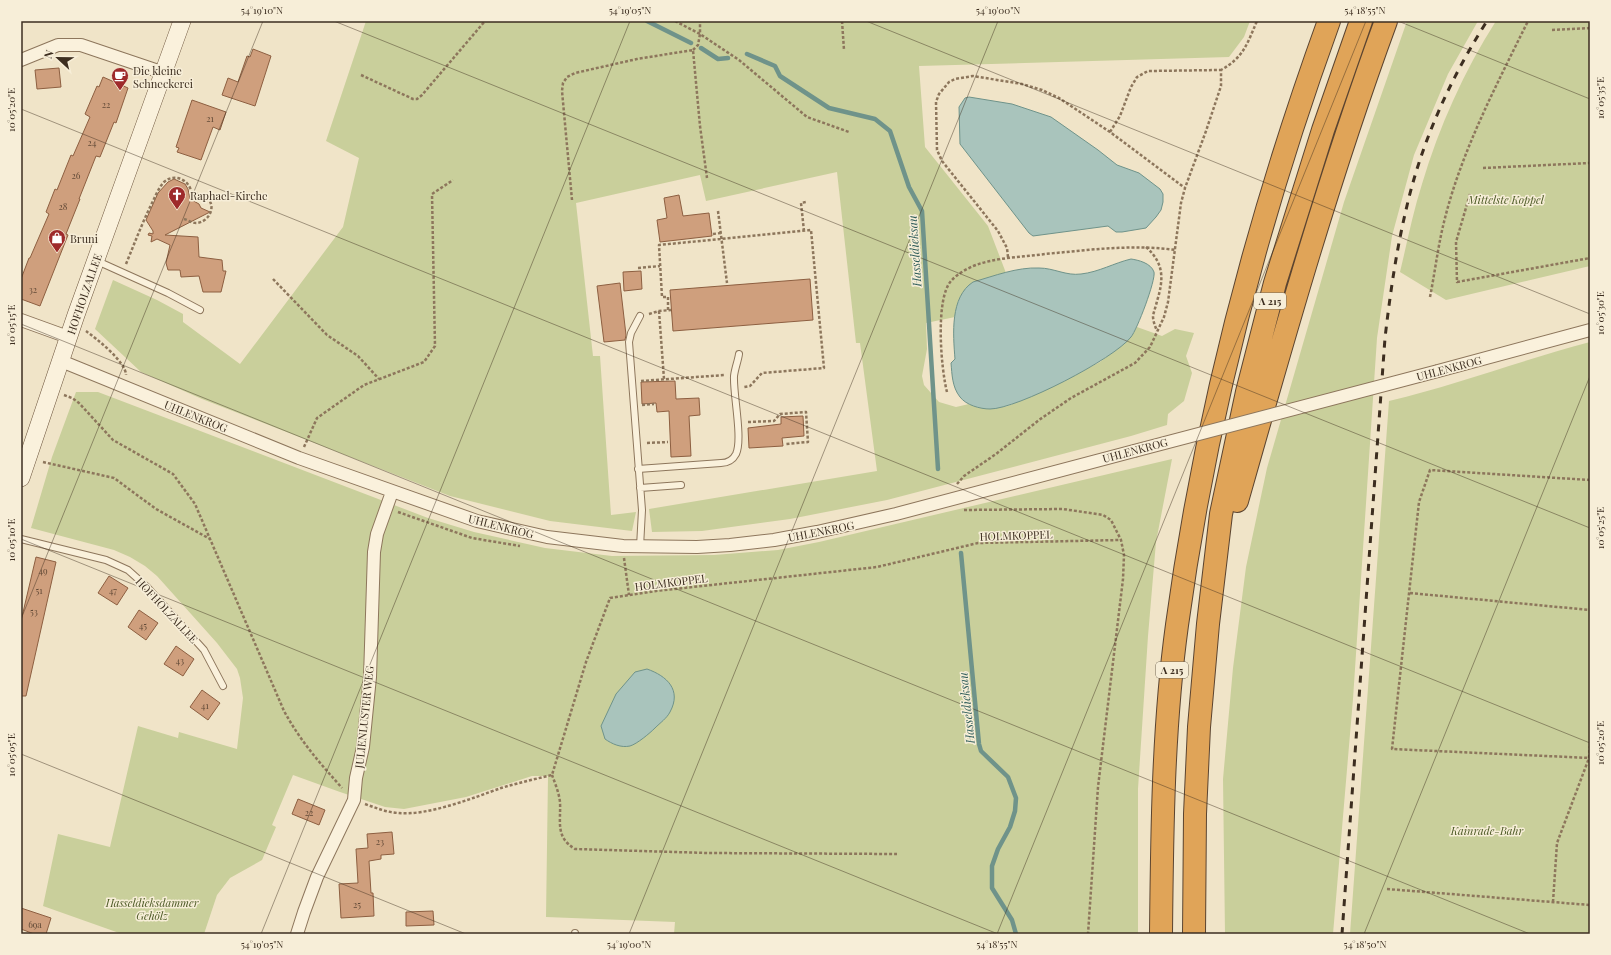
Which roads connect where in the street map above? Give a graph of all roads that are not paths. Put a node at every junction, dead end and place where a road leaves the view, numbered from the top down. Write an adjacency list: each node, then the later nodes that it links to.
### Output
1 (182, 21): 6 (street, HOFHOLZALLEE)
2 (1329, 21): 25 (highway, A 215)
3 (1361, 21): 22 (highway, A 215)
4 (1386, 21): 22 (highway)
5 (21, 60): 6 (street)
6 (164, 73): 7 (street, HOFHOLZALLEE)
7 (95, 260): 8 (lane); 12 (street, HOFHOLZALLEE)
8 (200, 310)
9 (640, 316): 15 (lane)
10 (21, 320): 12 (street)
11 (1590, 330): 21 (street, UHLENKROG, bridge)
12 (70, 332): 14 (street, HOFHOLZALLEE)
13 (739, 354): 15 (lane)
14 (61, 361): 16 (street, HOFHOLZALLEE); 19 (street, UHLENKROG)
15 (638, 469): 18 (lane)
16 (21, 478)
17 (681, 485): 18 (lane)
18 (640, 488): 21 (lane)
19 (392, 492): 21 (street, UHLENKROG); 24 (street, JULIENLUSTER WEG)
20 (21, 540): 23 (lane, HOFHOLZALLEE)
21 (640, 547)
22 (1213, 590): 26 (highway, A 215)
23 (223, 686)
24 (297, 934)
25 (1161, 934)
26 (1194, 934)

